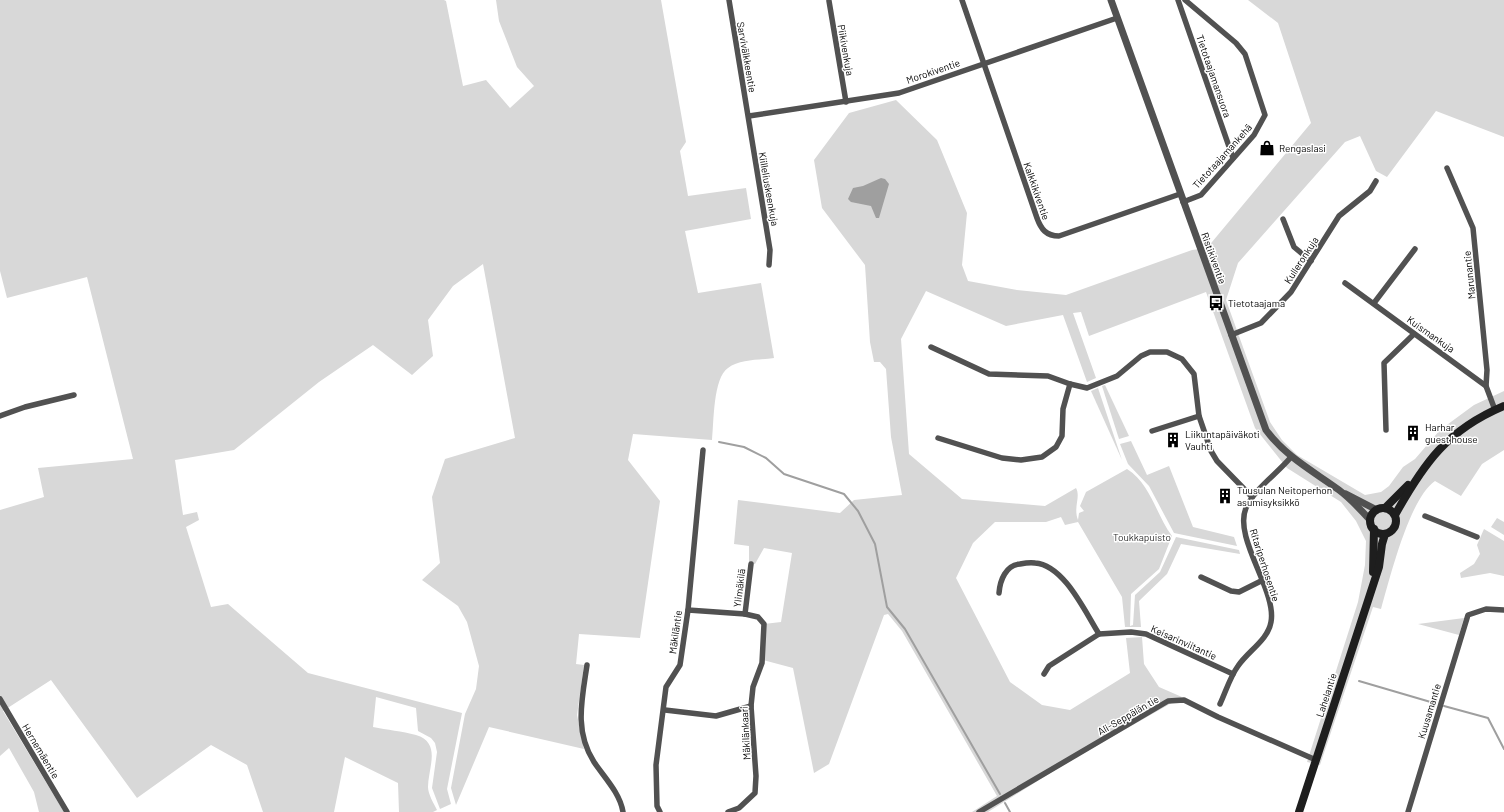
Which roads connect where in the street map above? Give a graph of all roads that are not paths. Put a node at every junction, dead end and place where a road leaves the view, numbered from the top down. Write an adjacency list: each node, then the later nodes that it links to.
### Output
1 (729, 0): 10 (street, Sarvivälkkeentie)
2 (962, 0): 8 (street)
3 (1111, 0): 7 (street, Ristikiventie)
4 (1178, 0): 11 (street, Tietotaajamansuora)
5 (1185, 0): 11 (street, Tietotaajamankehä)
6 (829, 1): 9 (street, Piikivenkuja)
7 (1118, 18): 8 (street, Morokiventie); 14 (street, Ristikiventie)
8 (984, 64): 9 (street, Morokiventie); 14 (street, Kalkkikiventie)
9 (846, 102): 10 (street, Morokiventie)
10 (749, 116): 19 (street, Kiilleliuskeenkuja)
11 (1233, 158): 15 (street, Tietotaajamankehä)
12 (1447, 168): 26 (street, Marunantie)
13 (1376, 181): 18 (street, Kulleronkuja)
14 (1180, 194): 15 (street, Ristikiventie)
15 (1183, 202): 23 (street, Ristikiventie)
16 (1283, 218): 18 (street)
17 (1415, 249): 21 (street)
18 (1312, 261): 23 (street, Kulleronkuja)
19 (769, 265)
20 (1345, 283): 21 (street, Kuismankuja)
21 (1374, 303): 22 (street, Kuismankuja)
22 (1414, 334): 26 (street, Kuismankuja); 32 (street)
23 (1231, 335): 36 (street, Ristikiventie)
24 (931, 347): 25 (street)
25 (1070, 384): 31 (street); 34 (street)
26 (1486, 386): 29 (street)
27 (74, 395): 30 (street)
28 (1504, 406): 29 (main road)
29 (1495, 410): 37 (main road)
30 (0, 416)
31 (1199, 416): 33 (street); 39 (street)
32 (1386, 430)
33 (1152, 431)
34 (938, 438)
35 (703, 450): 52 (street, Mäkiläntie)
36 (1290, 458): 38 (street, Ristikiventie); 39 (street, Ritariperhosentie)
37 (1418, 475): 40 (main road); 41 (main road)
38 (1341, 491): 40 (street, Ristikiventie); 43 (street, Ristikiventie)
39 (1252, 497): 49 (street, Ritariperhosentie)
40 (1381, 509): 41 (main road); 43 (main road)
41 (1395, 515): 45 (main road)
42 (1425, 516): 46 (street)
43 (1370, 520): 44 (main road)
44 (1374, 529): 45 (main road); 50 (main road, Lahelantie)
45 (1385, 534): 50 (main road, Lahelantie)
46 (1477, 537)
47 (751, 564): 54 (street, Ylimäkilä)
48 (1201, 577): 49 (street)
49 (1261, 581): 58 (street, Ritariperhosentie)
50 (1372, 585): 63 (main road, Lahelantie)
51 (999, 593): 55 (street)
52 (688, 610): 54 (street, Mäkilänkaari); 62 (street, Mäkiläntie)
53 (1504, 610): 71 (street, Kuusamantie)
54 (745, 614): 61 (street, Mäkilänkaari)
55 (1099, 634): 57 (street, Keisarinviitantie); 58 (street, Keisarinviitantie)
56 (586, 665): 66 (street)
57 (1044, 674)
58 (1233, 674): 60 (street, Ritariperhosentie)
59 (0, 699): 65 (street, Hernemäentie)
60 (1220, 704)
61 (751, 706): 62 (street); 64 (street, Mäkilänkaari)
62 (664, 710): 67 (street, Mäkiläntie)
63 (1316, 760): 69 (street, Ali-Seppälän tie); 70 (main road, Lahelantie)
64 (740, 810): 68 (street, Mäkilänkaari)
65 (67, 812)
66 (623, 812)
67 (660, 812)
68 (728, 812)
69 (978, 812)
70 (1299, 812)
71 (1408, 812)

